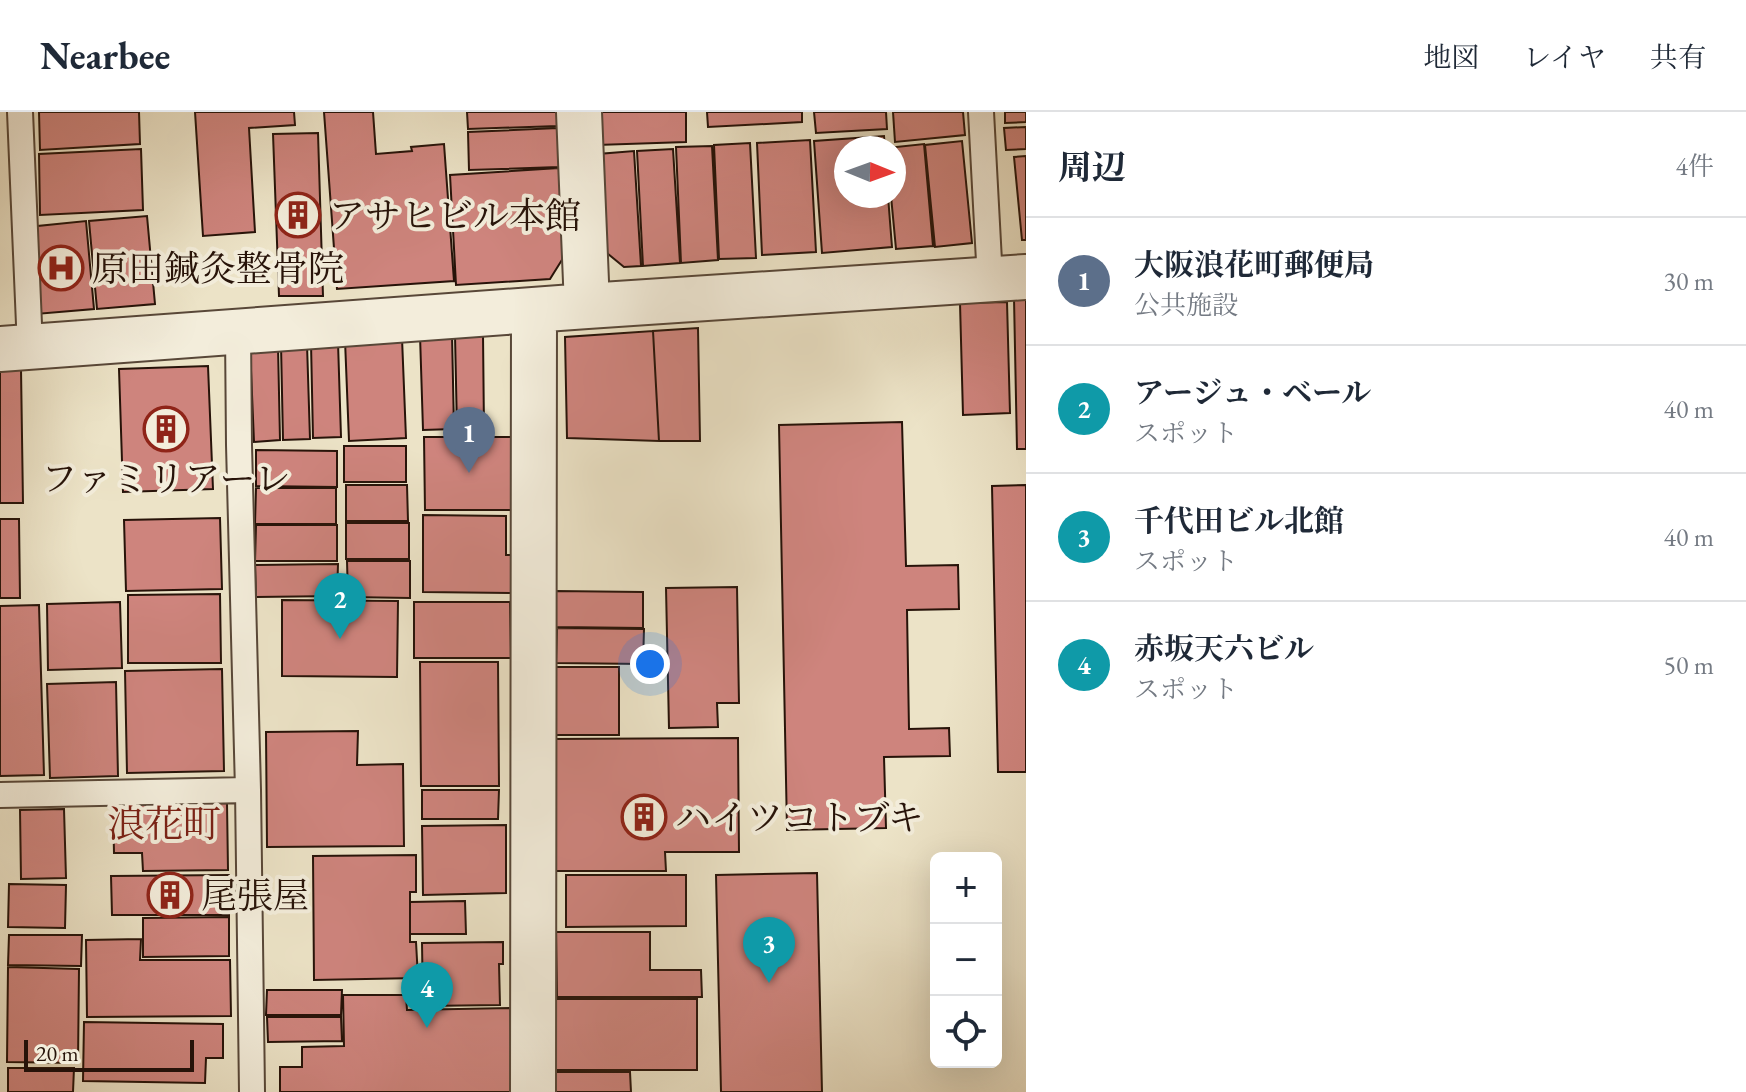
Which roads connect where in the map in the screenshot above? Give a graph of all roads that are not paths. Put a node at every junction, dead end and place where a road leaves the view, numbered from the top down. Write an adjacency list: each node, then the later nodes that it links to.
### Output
1 (20, 112): 8 (lane)
2 (579, 112): 5 (street)
3 (981, 112): 4 (lane)
4 (1008, 278): 5 (street)
5 (587, 306): 6 (street)
6 (534, 311): 7 (street); 12 (street)
7 (238, 332): 8 (street); 9 (lane)
8 (15, 348)
9 (248, 790): 10 (lane); 11 (lane)
10 (0, 795)
11 (252, 1092)
12 (533, 1092)

